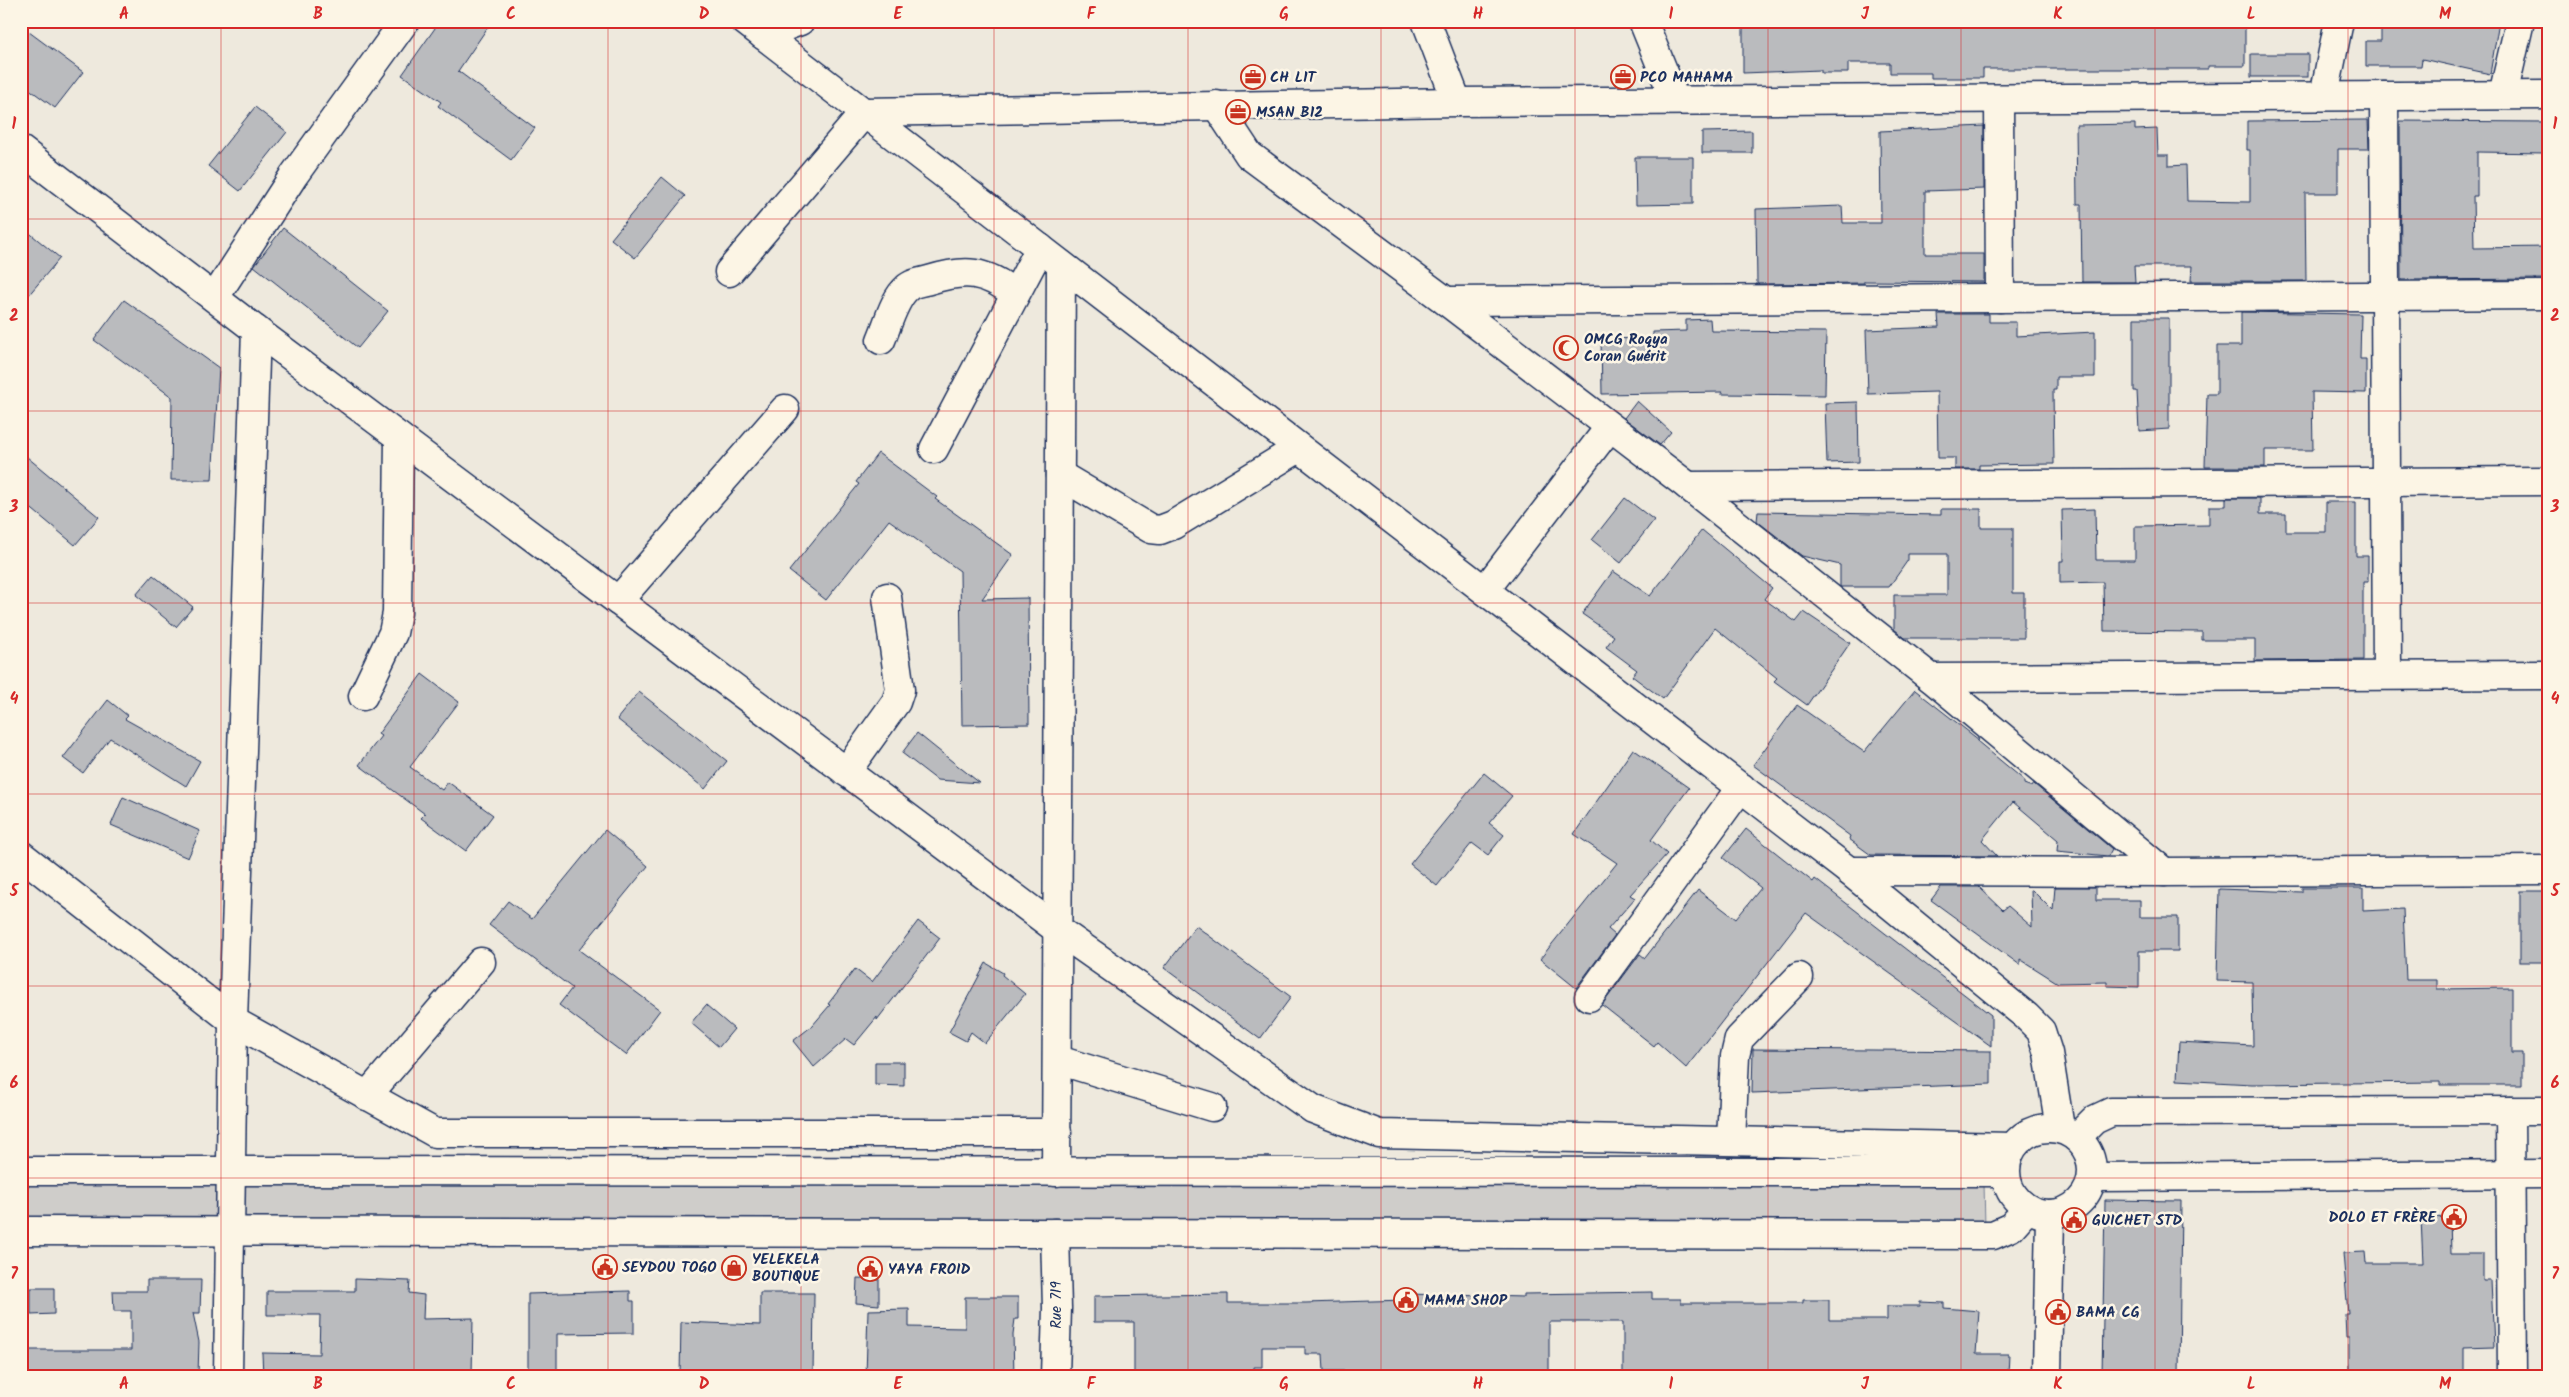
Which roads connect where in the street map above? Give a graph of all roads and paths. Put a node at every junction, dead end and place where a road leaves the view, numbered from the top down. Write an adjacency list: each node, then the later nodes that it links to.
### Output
1 (405, 21): 24 (street)
2 (800, 21): 7 (street)
3 (1426, 21): 14 (street)
4 (1643, 21): 13 (street)
5 (2339, 21): 10 (street)
6 (2520, 21): 8 (street)
7 (754, 28): 16 (street)
8 (2502, 95): 9 (street); 11 (street)
9 (2548, 95)
10 (2324, 96): 11 (street); 12 (street)
11 (2384, 96): 23 (street)
12 (1999, 99): 13 (street); 25 (street)
13 (1675, 100): 14 (street)
14 (1457, 102): 15 (street)
15 (1216, 105): 16 (street); 26 (street)
16 (865, 112): 18 (street); 20 (street)
17 (21, 150): 24 (street)
18 (1040, 248): 19 (street); 21 (street)
19 (1061, 265): 32 (street); 34 (street)
20 (729, 272)
21 (1015, 294): 28 (street); 33 (street)
22 (2548, 295): 23 (street)
23 (2385, 296): 25 (street); 36 (street)
24 (215, 298): 27 (street)
25 (2000, 298): 26 (street)
26 (1446, 301): 30 (street)
27 (256, 330): 31 (street); 55 (street)
28 (881, 340)
29 (785, 409): 40 (street)
30 (1609, 428): 37 (street); 38 (street)
31 (400, 436): 40 (street); 44 (street)
32 (1299, 448): 34 (street); 38 (street)
33 (934, 449)
34 (1060, 475): 51 (street)
35 (2548, 481): 36 (street)
36 (2385, 482): 37 (street); 42 (street)
37 (1688, 486): 43 (street)
38 (1485, 590): 46 (street)
39 (887, 597): 45 (street)
40 (618, 601): 45 (street)
41 (2548, 675): 42 (street)
42 (2387, 676): 43 (street)
43 (1930, 678): 50 (street)
44 (363, 696)
45 (846, 772): 51 (street)
46 (1740, 787): 49 (street); 54 (street)
47 (21, 855): 55 (street)
48 (2548, 870): 50 (street)
49 (1849, 871): 50 (street); 61 (street)
50 (2164, 872)
51 (1058, 930): 56 (street); 63 (street)
52 (481, 962): 57 (street)
53 (1799, 977): 63 (street)
54 (1589, 998)
55 (233, 1022): 57 (street); 66 (street)
56 (1058, 1060): 58 (street); 62 (street)
57 (367, 1096): 62 (street)
58 (1212, 1107)
59 (2510, 1111): 60 (street); 61 (street); 69 (street)
60 (2548, 1111)
61 (2069, 1132): 64 (street); 71 (street)
62 (1057, 1133): 67 (street)
63 (1731, 1141): 64 (street)
64 (2012, 1147): 68 (street)
65 (21, 1171): 66 (street)
66 (230, 1171): 67 (street); 74 (street)
67 (1056, 1172): 68 (street)
68 (2005, 1172): 72 (street)
69 (2510, 1174): 70 (street); 71 (street); 79 (street)
70 (2548, 1174)
71 (2093, 1177): 72 (street)
72 (2039, 1212): 75 (street); 78 (street)
73 (21, 1231): 74 (street)
74 (229, 1232): 75 (street); 76 (street)
75 (1055, 1233): 77 (street, Rue 719)
76 (228, 1376)
77 (1054, 1376)
78 (2047, 1376)
79 (2512, 1376)

